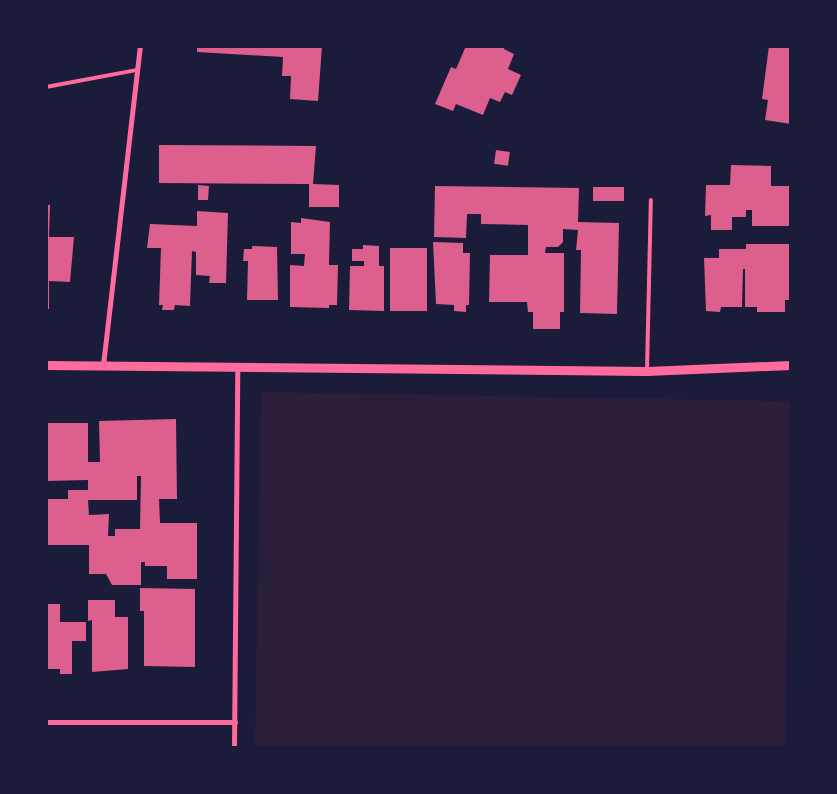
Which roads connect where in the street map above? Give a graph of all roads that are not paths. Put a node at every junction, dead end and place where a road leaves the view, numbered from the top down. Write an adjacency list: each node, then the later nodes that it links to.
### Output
1 (140, 46): 2 (street)
2 (137, 70): 3 (lane); 6 (street)
3 (46, 87)
4 (651, 200): 9 (lane)
5 (46, 365): 6 (street)
6 (103, 365): 8 (street)
7 (791, 365): 9 (street)
8 (237, 367): 9 (street); 11 (street)
9 (647, 371)
10 (46, 722): 11 (street)
11 (235, 722): 12 (street)
12 (234, 748)

